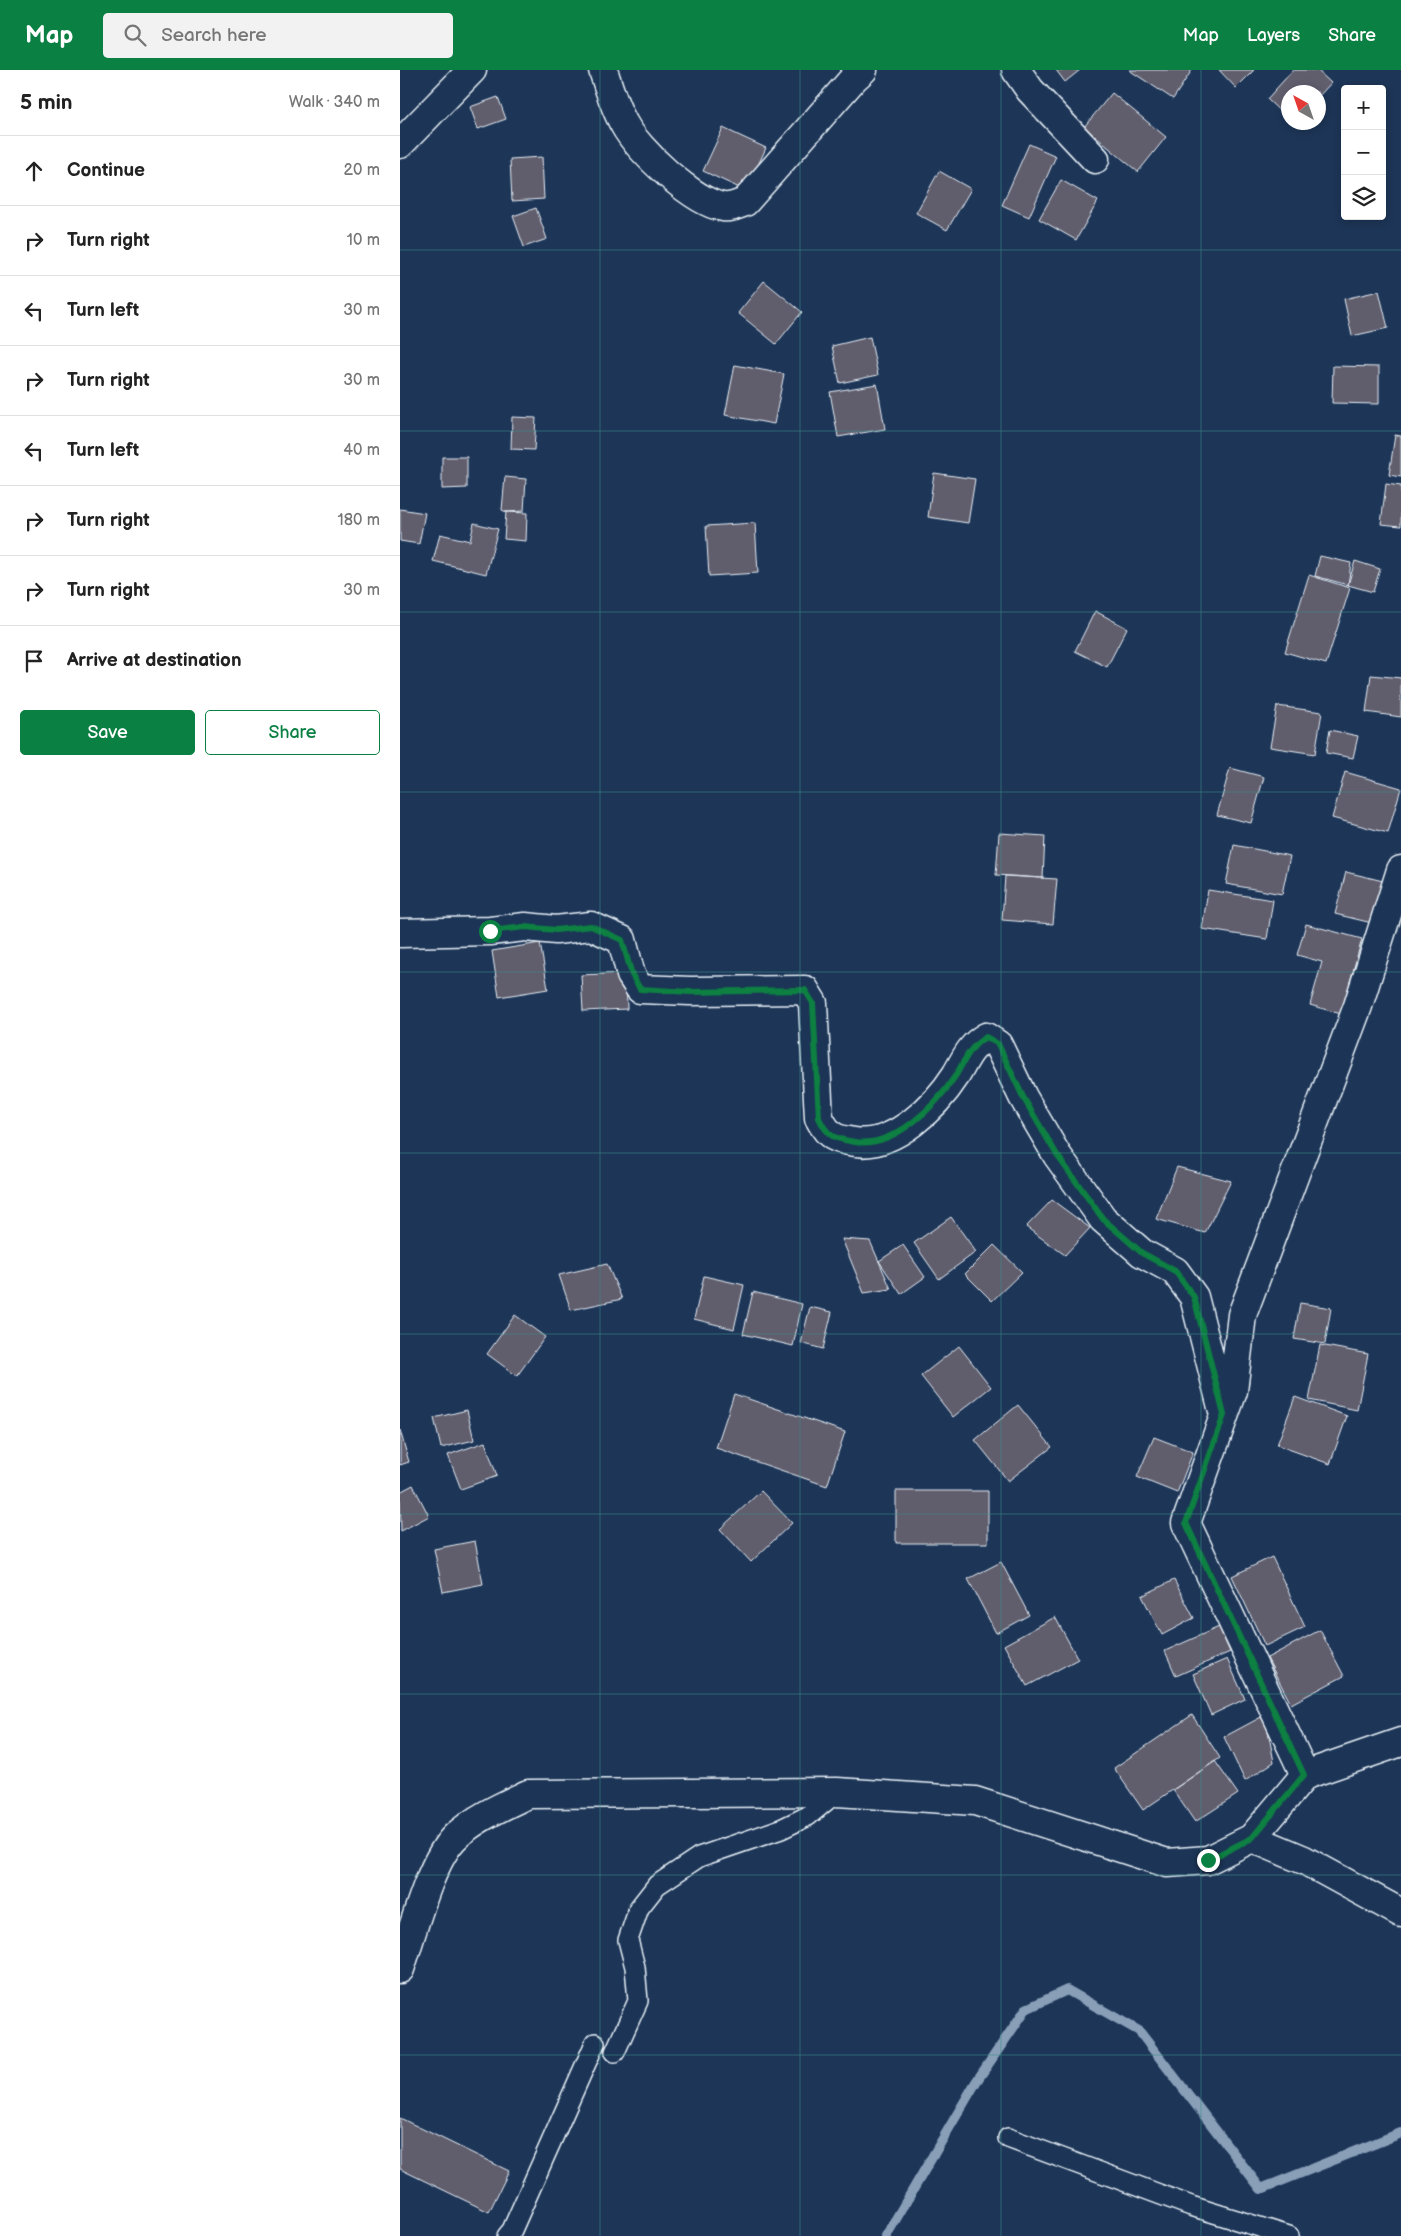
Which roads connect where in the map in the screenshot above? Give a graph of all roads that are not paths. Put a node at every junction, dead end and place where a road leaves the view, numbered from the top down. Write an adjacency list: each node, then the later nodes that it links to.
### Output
1 (472, 70): 5 (street)
2 (603, 70): 3 (street)
3 (863, 70)
4 (1016, 70): 6 (street)
5 (400, 144)
6 (1095, 158)
7 (1401, 870): 9 (street)
8 (400, 933): 9 (street)
9 (1224, 1415): 11 (street)
10 (1401, 1742): 11 (street)
11 (1304, 1775): 13 (street)
12 (837, 1792): 13 (street); 15 (street); 17 (lane)
13 (1252, 1838): 14 (street)
14 (1401, 1913)
15 (400, 1969)
16 (594, 2043): 19 (lane)
17 (615, 2052)
18 (1008, 2138): 20 (lane)
19 (507, 2236)
20 (1289, 2236)

